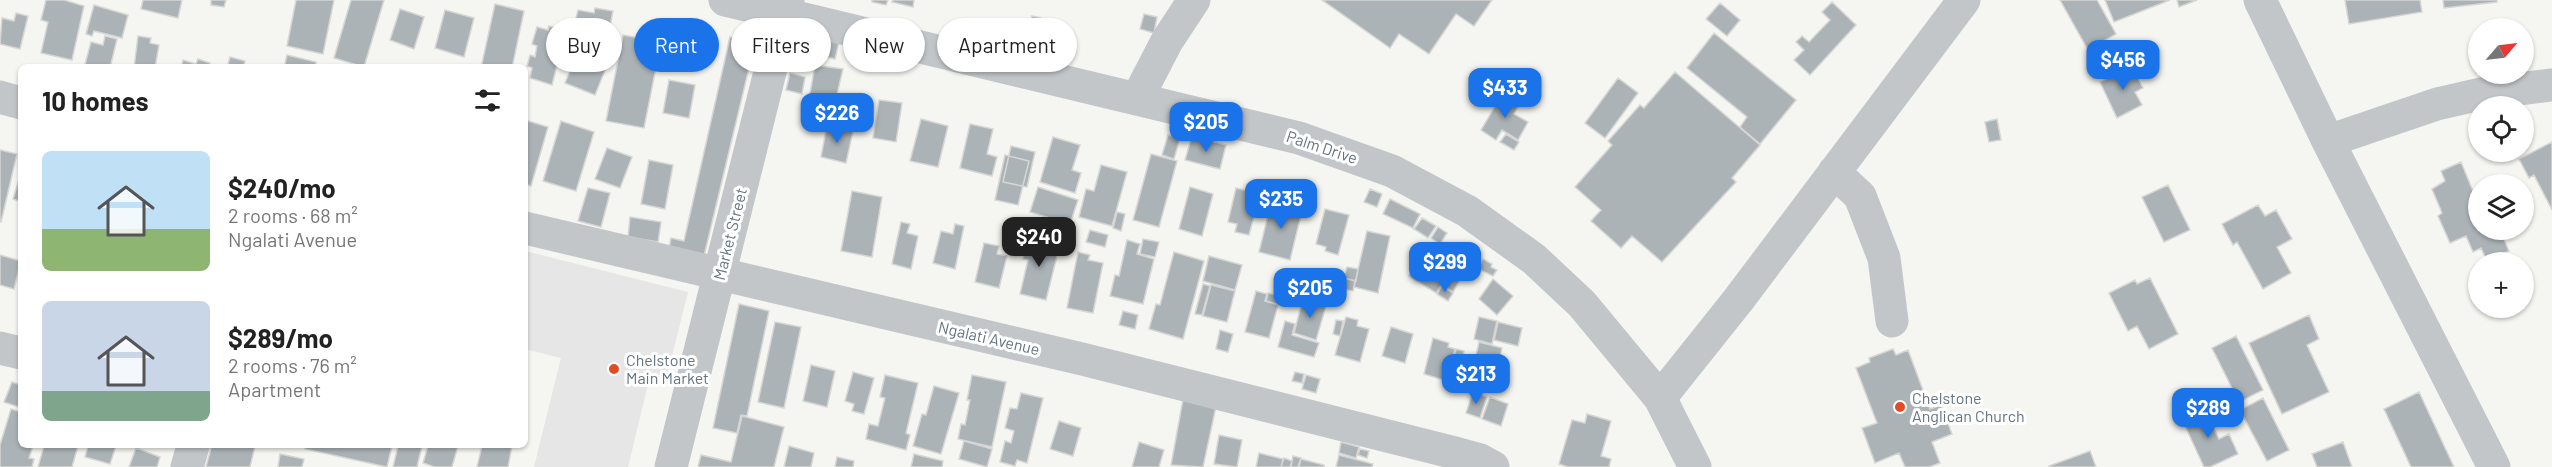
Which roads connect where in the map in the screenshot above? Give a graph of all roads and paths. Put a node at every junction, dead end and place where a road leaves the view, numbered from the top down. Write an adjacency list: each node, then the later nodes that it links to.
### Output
1 (725, 0): 5 (street, Palm Drive)
2 (1194, 0): 8 (street)
3 (1964, 0): 11 (street)
4 (2260, 0): 10 (street)
5 (786, 7): 8 (street, Palm Drive); 13 (street, Market Street)
6 (2552, 86): 10 (street)
7 (0, 97): 9 (street)
8 (1137, 99): 17 (street, Palm Drive)
9 (18, 102)
10 (2328, 141): 23 (street)
11 (1834, 172): 14 (street); 17 (street)
12 (528, 229): 13 (street, Ngalati Avenue)
13 (720, 275): 20 (street, Market Street); 21 (street, Ngalati Avenue)
14 (1892, 321)
15 (0, 348): 16 (street)
16 (18, 352)
17 (1660, 398): 22 (street, Palm Drive)
18 (192, 448): 19 (street)
19 (187, 467)
20 (671, 467)
21 (1493, 467)
22 (1695, 467)
23 (2494, 467)

